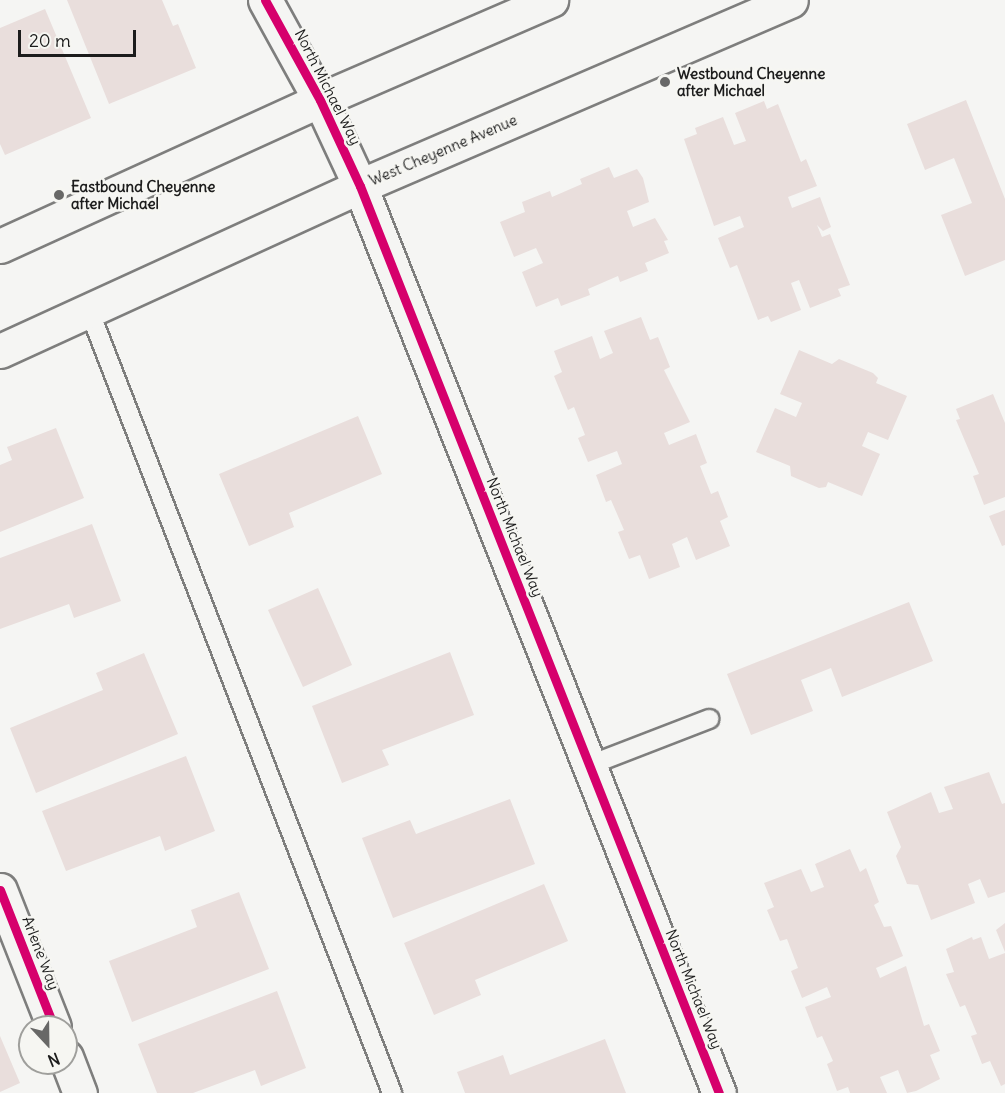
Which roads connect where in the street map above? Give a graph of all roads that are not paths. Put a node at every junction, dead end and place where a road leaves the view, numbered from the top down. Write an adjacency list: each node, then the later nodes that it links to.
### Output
1 (265, 0): 4 (main road, North Michael Way)
2 (551, 0): 4 (main road)
3 (791, 0): 5 (main road, West Cheyenne Avenue)
4 (320, 100): 5 (main road, North Michael Way); 6 (main road)
5 (360, 186): 7 (main road, West Cheyenne Avenue); 10 (main road, North Michael Way)
6 (0, 246)
7 (89, 310): 8 (main road, West Cheyenne Avenue); 15 (lane)
8 (0, 351)
9 (709, 718): 10 (lane)
10 (590, 765): 16 (main road, North Michael Way)
11 (0, 890): 12 (main road, Arlene Way)
12 (49, 1015)
13 (73, 1075): 14 (main road)
14 (80, 1093)
15 (392, 1093)
16 (719, 1093)

